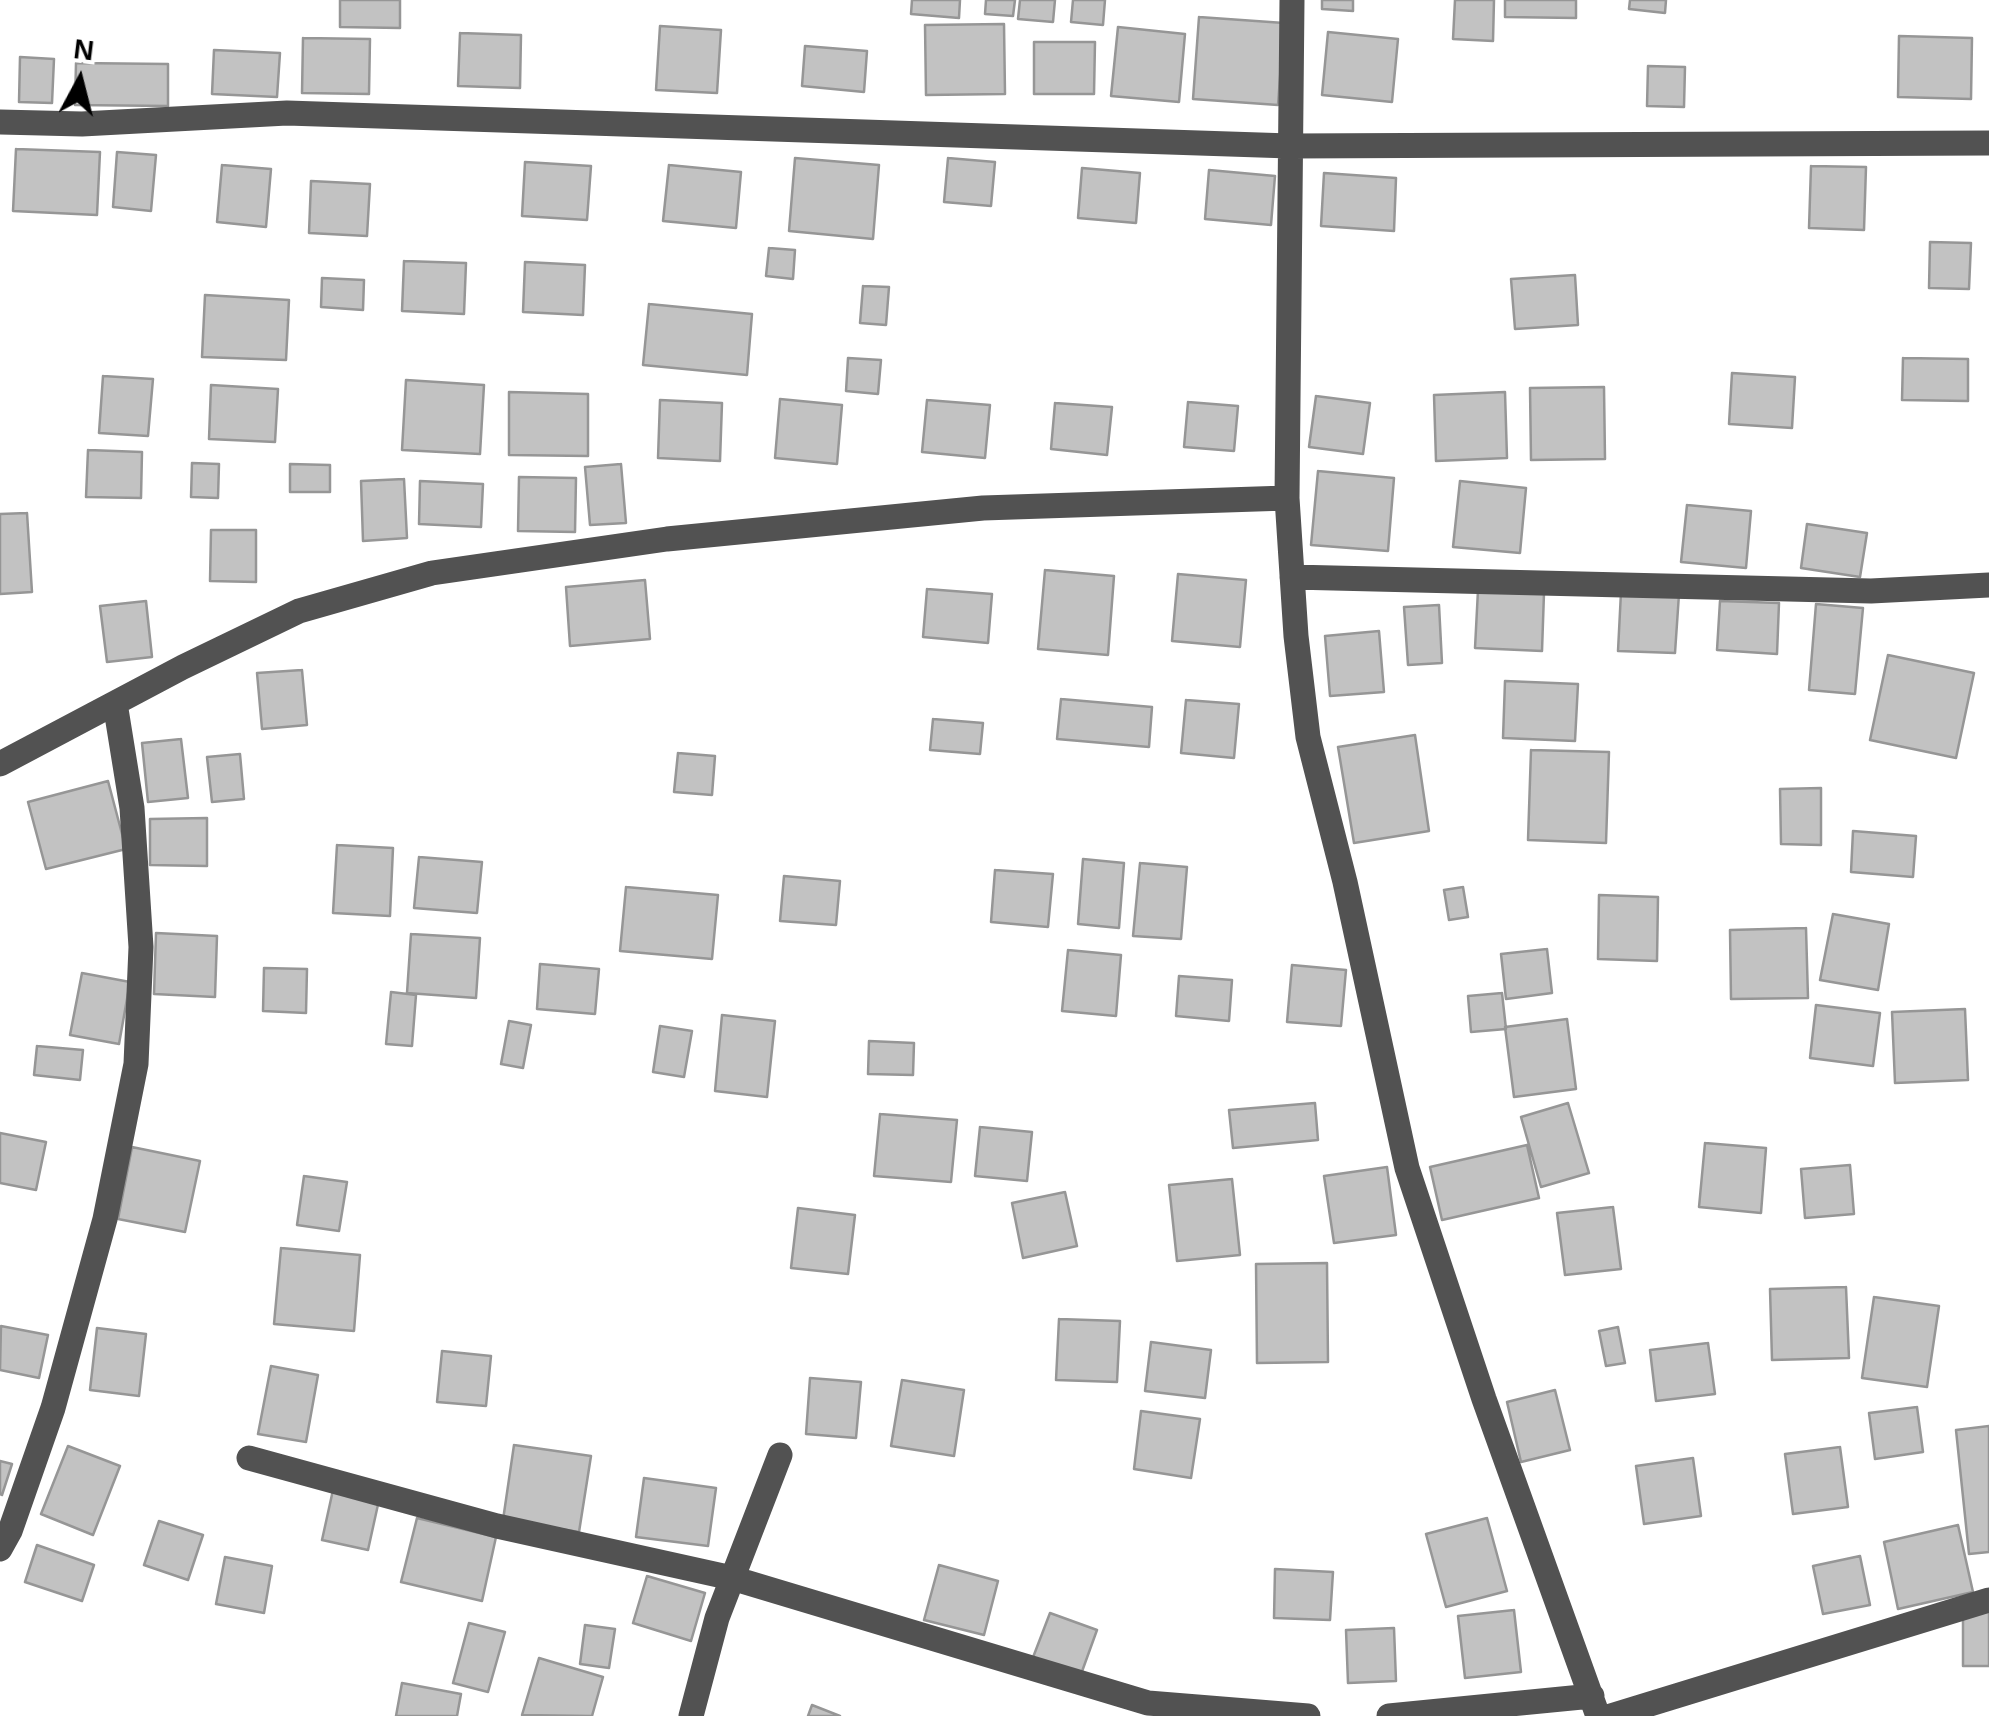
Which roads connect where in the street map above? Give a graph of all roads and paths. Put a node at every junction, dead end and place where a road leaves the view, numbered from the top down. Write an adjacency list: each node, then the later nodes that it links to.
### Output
1 (1292, 0): 4 (street)
2 (0, 122): 4 (street)
3 (1989, 143): 4 (street)
4 (1290, 146): 5 (street)
5 (1287, 498): 6 (street); 8 (street)
6 (1292, 577): 7 (street); 15 (street)
7 (1989, 585)
8 (115, 703): 9 (street); 12 (street)
9 (0, 764)
10 (780, 1454): 13 (street)
11 (248, 1458): 13 (street)
12 (0, 1549)
13 (732, 1578): 16 (street); 17 (street)
14 (1989, 1600): 19 (street)
15 (1595, 1706): 18 (street)
16 (691, 1716)
17 (1308, 1716)
18 (1389, 1716)
19 (1611, 1716)

